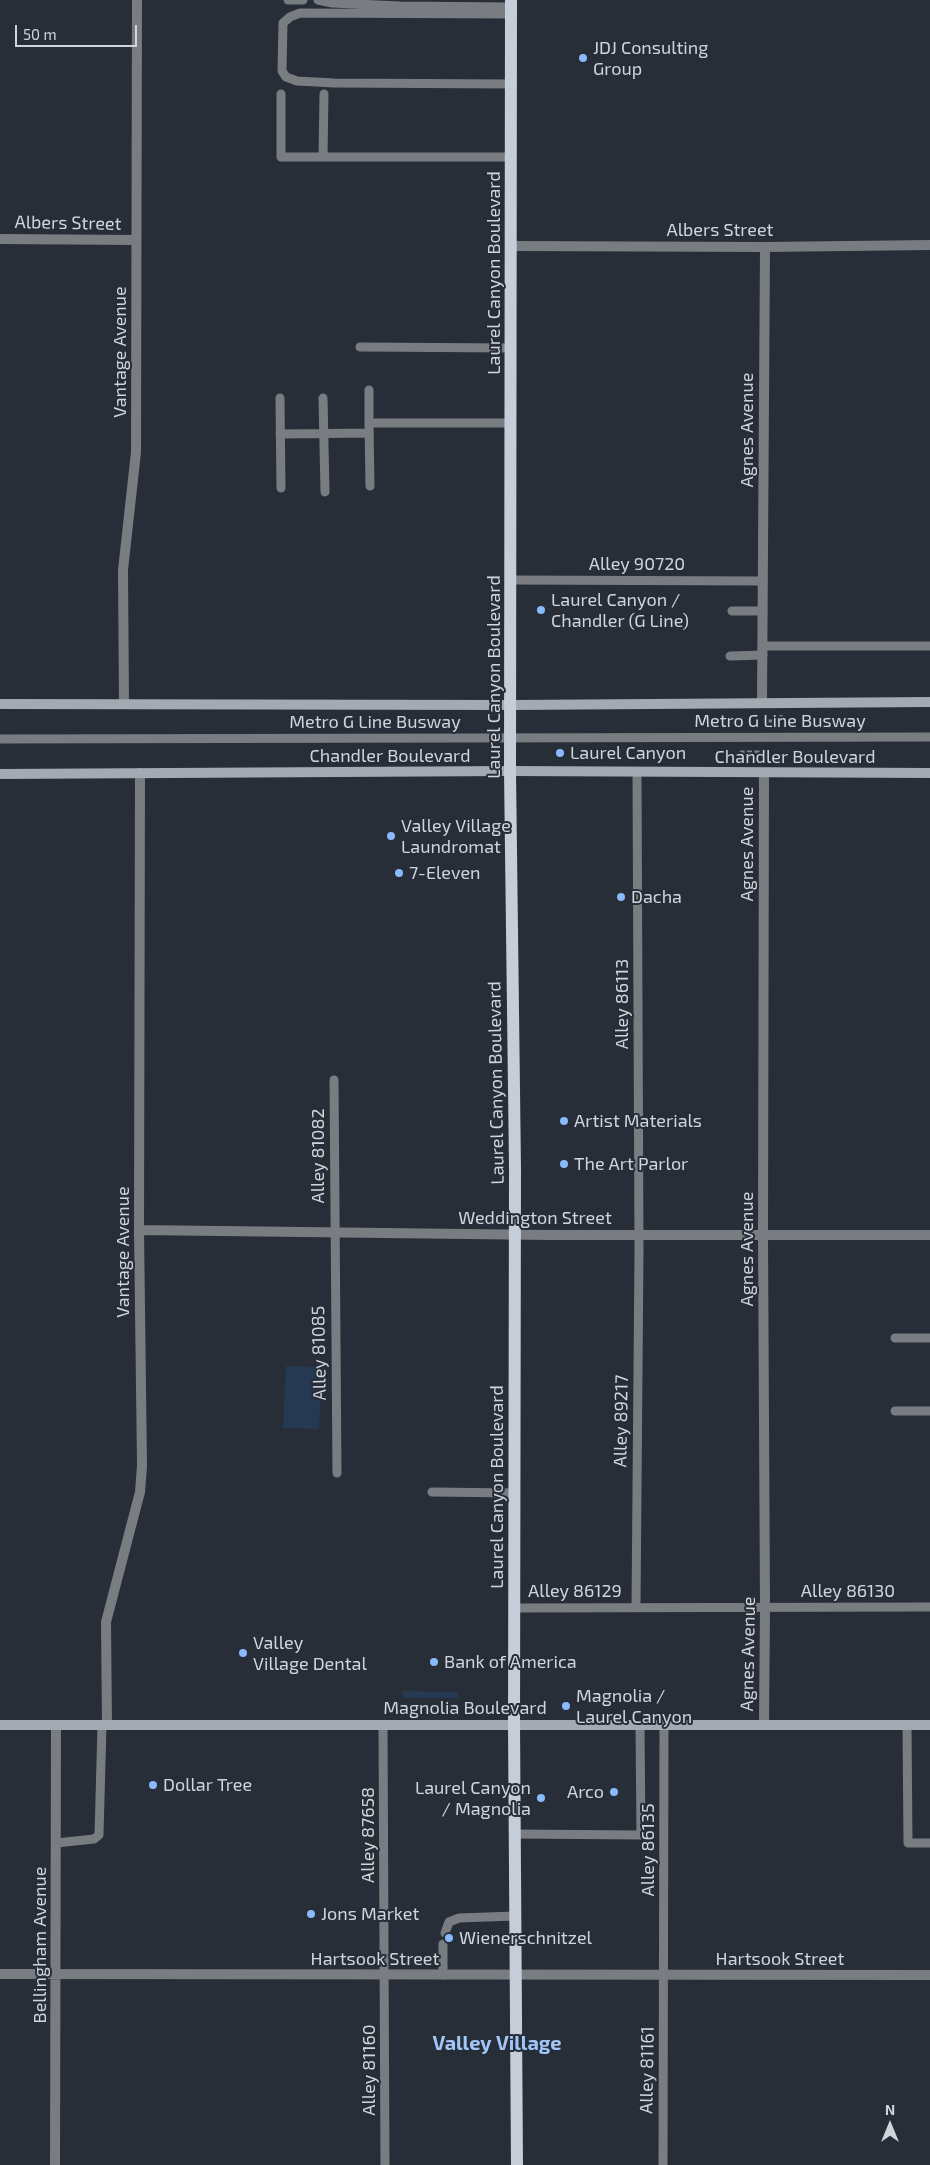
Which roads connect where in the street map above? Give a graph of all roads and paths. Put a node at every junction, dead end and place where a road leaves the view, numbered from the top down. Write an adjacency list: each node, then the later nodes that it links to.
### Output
1 (138, 0): 12 (street, Vantage Avenue)
2 (288, 0): 3 (lane)
3 (303, 0)
4 (322, 0): 5 (lane)
5 (511, 7): 6 (main road, Laurel Canyon Boulevard); 6 (lane)
6 (511, 84): 10 (main road, Laurel Canyon Boulevard)
7 (281, 94): 9 (lane)
8 (324, 94): 9 (lane)
9 (323, 157): 10 (lane)
10 (511, 157): 14 (main road, Laurel Canyon Boulevard)
11 (0, 239): 12 (street, Albers Street)
12 (136, 240): 39 (street, Vantage Avenue)
13 (930, 245): 15 (street, Albers Street)
14 (511, 246): 15 (street, Albers Street); 17 (main road, Laurel Canyon Boulevard)
15 (764, 247): 30 (street, Agnes Avenue)
16 (360, 347): 17 (lane)
17 (511, 348): 22 (main road, Laurel Canyon Boulevard)
18 (369, 390): 21 (lane)
19 (280, 398): 24 (lane)
20 (323, 398): 25 (lane)
21 (369, 423): 22 (lane); 23 (lane)
22 (511, 423): 29 (main road, Laurel Canyon Boulevard)
23 (369, 433): 25 (lane); 26 (lane)
24 (280, 434): 25 (lane); 27 (lane)
25 (324, 434): 28 (lane)
26 (370, 486)
27 (281, 488)
28 (325, 492)
29 (511, 580): 30 (lane, Alley 90720); 40 (main road, Laurel Canyon Boulevard)
30 (763, 581): 32 (street, Agnes Avenue)
31 (732, 611): 32 (lane)
32 (763, 611): 34 (street, Agnes Avenue)
33 (930, 646): 34 (lane)
34 (763, 651): 35 (lane); 37 (street, Agnes Avenue)
35 (730, 656)
36 (930, 702): 37 (street)
37 (762, 703): 40 (street)
38 (0, 704): 39 (street)
39 (124, 704): 40 (street)
40 (512, 705): 44 (main road, Laurel Canyon Boulevard)
41 (781, 713): 42 (path)
42 (765, 728)
43 (930, 737): 44 (lane, Metro G Line Busway)
44 (511, 738): 45 (lane, Metro G Line Busway); 48 (main road, Laurel Canyon Boulevard)
45 (0, 739)
46 (764, 752): 47 (path)
47 (741, 761)
48 (510, 771): 49 (street, Chandler Boulevard); 50 (street, Chandler Boulevard); 57 (main road, Laurel Canyon Boulevard)
49 (140, 773): 53 (street, Chandler Boulevard); 55 (street, Vantage Avenue)
50 (637, 773): 51 (street, Chandler Boulevard); 58 (lane, Alley 86113)
51 (764, 773): 52 (street, Chandler Boulevard); 59 (street, Agnes Avenue)
52 (930, 773)
53 (0, 774)
54 (334, 1080): 56 (lane, Alley 81082)
55 (139, 1230): 56 (street, Weddington Street); 77 (street, Vantage Avenue)
56 (334, 1232): 57 (street, Weddington Street); 65 (lane, Alley 81085)
57 (515, 1234): 58 (street, Weddington Street); 67 (main road, Laurel Canyon Boulevard)
58 (639, 1235): 59 (street, Weddington Street); 68 (lane, Alley 89217)
59 (763, 1235): 60 (street, Weddington Street); 69 (street, Agnes Avenue)
60 (930, 1235)
61 (895, 1338): 62 (lane)
62 (930, 1338)
63 (894, 1411): 64 (lane)
64 (930, 1411)
65 (337, 1473)
66 (432, 1492): 67 (lane)
67 (514, 1493): 71 (main road, Laurel Canyon Boulevard)
68 (636, 1607): 69 (lane, Alley 86130); 71 (lane, Alley 86129)
69 (766, 1607): 70 (lane, Alley 86130); 81 (street, Agnes Avenue)
70 (930, 1607)
71 (514, 1608): 72 (main road, Laurel Canyon Boulevard)
72 (514, 1724): 78 (street, Magnolia Boulevard); 79 (street, Magnolia Boulevard); 82 (main road, Laurel Canyon Boulevard)
73 (907, 1724): 74 (street, Magnolia Boulevard); 81 (street, Magnolia Boulevard); 84 (lane)
74 (930, 1724)
75 (0, 1725): 76 (street, Magnolia Boulevard)
76 (56, 1725): 77 (street, Magnolia Boulevard); 83 (street, Bellingham Avenue)
77 (104, 1725): 78 (street, Magnolia Boulevard); 83 (lane)
78 (384, 1725): 94 (lane, Alley 87658)
79 (640, 1725): 80 (street, Magnolia Boulevard); 82 (lane)
80 (664, 1725): 81 (street, Magnolia Boulevard); 92 (lane, Alley 86135)
81 (764, 1725)
82 (516, 1834): 85 (main road, Laurel Canyon Boulevard)
83 (56, 1843): 89 (street, Bellingham Avenue)
84 (930, 1843)
85 (516, 1916): 86 (lane); 91 (main road, Laurel Canyon Boulevard)
86 (445, 1933)
87 (443, 1944): 90 (lane)
88 (0, 1974): 89 (street, Hartsook Street)
89 (56, 1974): 94 (street, Hartsook Street); 95 (street, Bellingham Avenue)
90 (442, 1975): 91 (street, Hartsook Street); 94 (street, Hartsook Street)
91 (515, 1975): 92 (street, Hartsook Street); 97 (main road, Laurel Canyon Boulevard)
92 (664, 1975): 93 (street, Hartsook Street); 98 (lane, Alley 81161)
93 (930, 1975)
94 (385, 1976): 96 (lane, Alley 81160)
95 (55, 2165)
96 (385, 2165)
97 (517, 2165)
98 (663, 2165)

